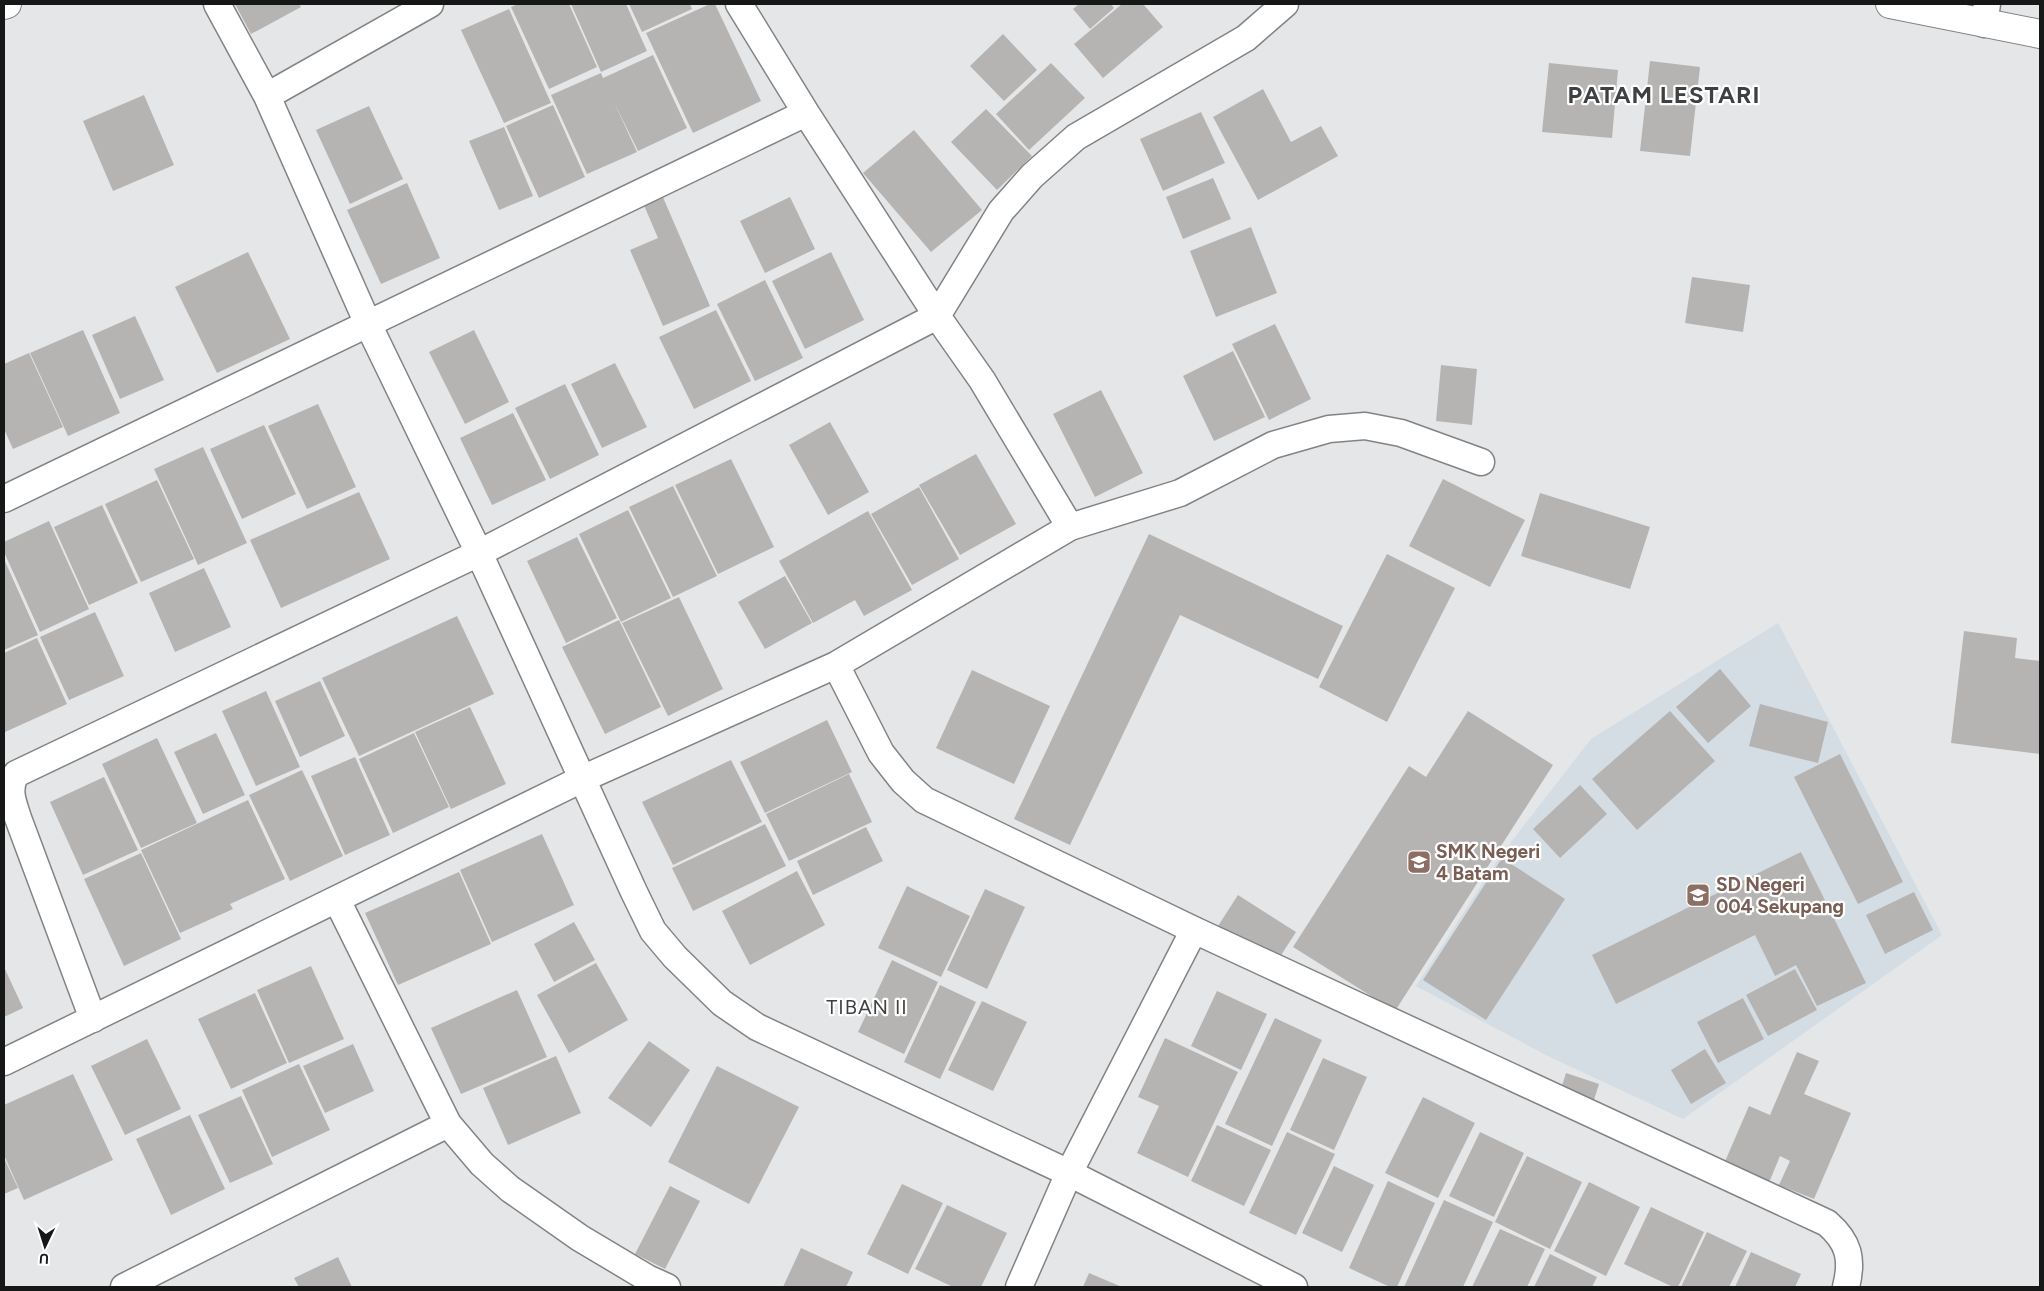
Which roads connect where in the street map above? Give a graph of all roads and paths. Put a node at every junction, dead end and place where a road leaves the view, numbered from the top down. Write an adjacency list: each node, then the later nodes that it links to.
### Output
1 (217, 4): 8 (street)
2 (430, 4): 8 (street)
3 (739, 4): 9 (street)
4 (1285, 4): 10 (street)
5 (1890, 4): 6 (street)
6 (1985, 14): 7 (street)
7 (2040, 34)
8 (267, 96): 11 (street)
9 (806, 113): 10 (street); 11 (street)
10 (937, 316): 14 (street); 15 (street)
11 (368, 324): 13 (street); 15 (street)
12 (1481, 462): 14 (street)
13 (4, 499)
14 (1070, 527): 16 (street)
15 (479, 553): 17 (street); 20 (street)
16 (836, 665): 17 (street); 19 (street)
17 (582, 779): 18 (street); 23 (street)
18 (337, 900): 20 (street); 22 (street)
19 (1194, 930): 23 (street); 28 (street)
20 (93, 1019): 21 (street)
21 (4, 1062)
22 (448, 1124): 24 (street); 25 (street)
23 (1070, 1173): 26 (street); 27 (street)
24 (124, 1287)
25 (667, 1287)
26 (1019, 1287)
27 (1294, 1287)
28 (1846, 1287)

